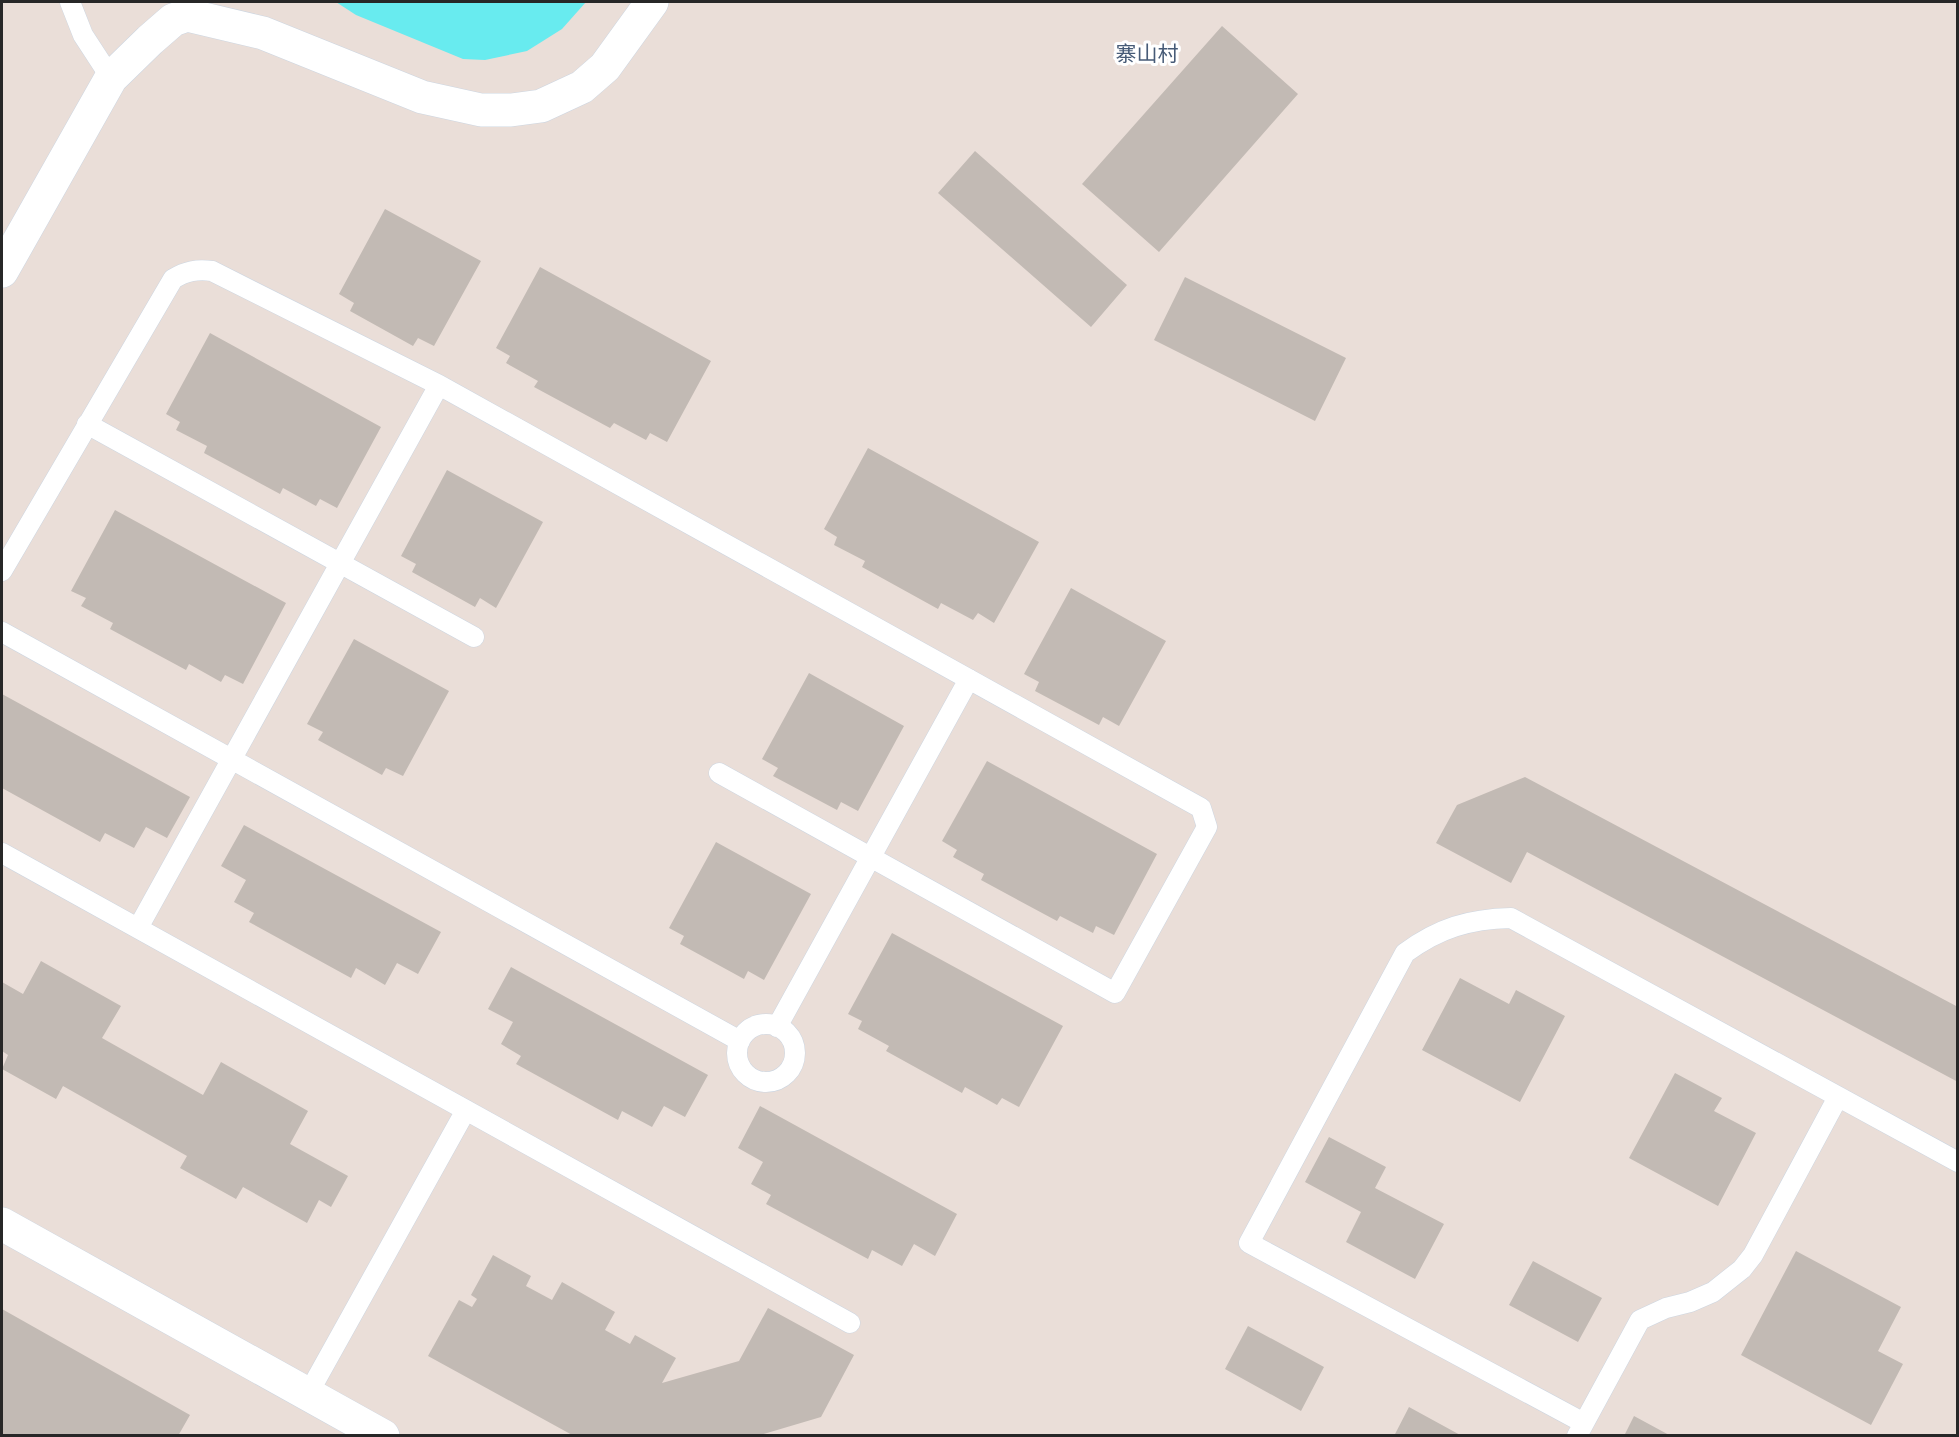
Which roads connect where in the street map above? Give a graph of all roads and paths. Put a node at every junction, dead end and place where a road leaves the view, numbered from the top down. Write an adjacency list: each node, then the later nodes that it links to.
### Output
1 (70, 2): 3 (lane)
2 (652, 2): 3 (street)
3 (111, 78): 4 (street)
4 (2, 271)
5 (439, 385): 6 (lane); 7 (lane); 11 (lane)
6 (87, 424): 7 (lane); 8 (lane)
7 (340, 563): 10 (lane); 12 (lane)
8 (2, 571)
9 (2, 632): 12 (lane)
10 (474, 637)
11 (969, 680): 15 (lane); 15 (lane)
12 (232, 759): 16 (lane); 18 (lane)
13 (719, 773): 15 (lane)
14 (2, 853): 16 (lane)
15 (871, 858): 17 (lane)
16 (138, 928): 20 (lane)
17 (777, 1026): 18 (lane); 18 (lane)
18 (740, 1041)
19 (1838, 1097): 21 (lane); 25 (lane); 25 (lane)
20 (466, 1110): 23 (lane); 24 (lane)
21 (1958, 1162)
22 (2, 1224): 24 (street)
23 (850, 1323)
24 (308, 1394): 26 (street)
25 (1581, 1429)
26 (383, 1436)

